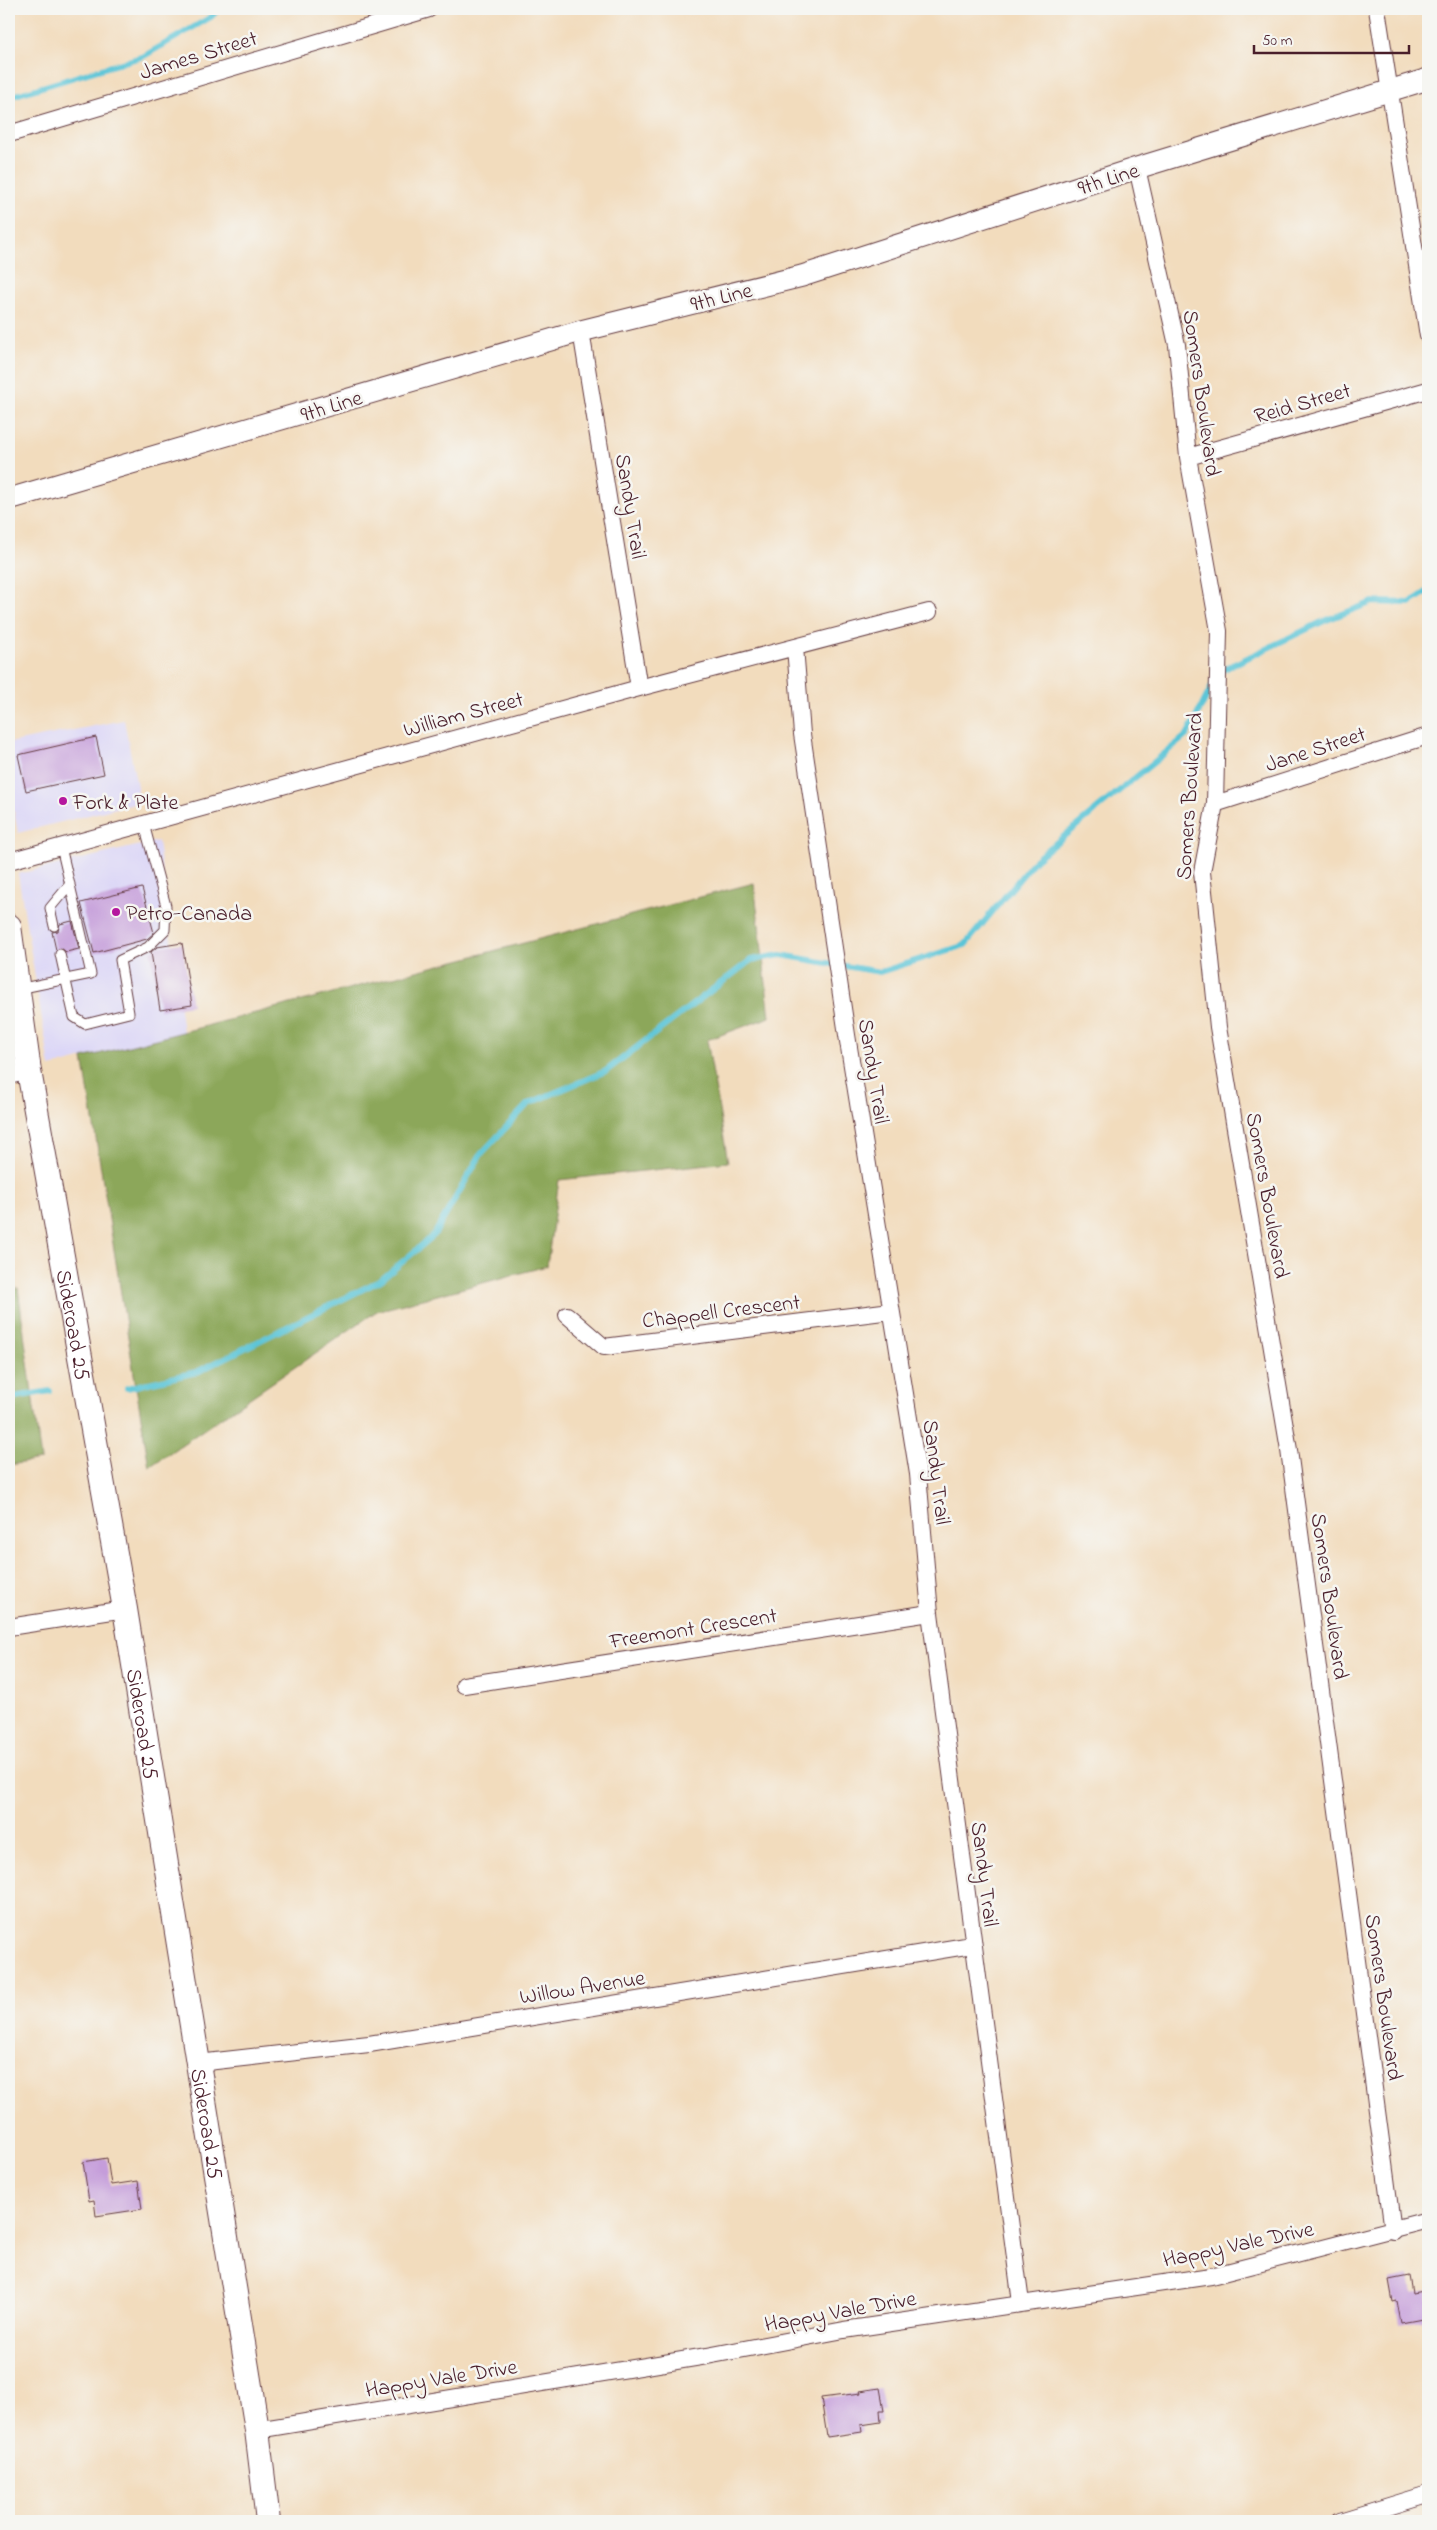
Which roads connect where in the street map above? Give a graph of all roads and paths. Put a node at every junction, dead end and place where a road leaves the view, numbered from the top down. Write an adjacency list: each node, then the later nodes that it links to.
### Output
1 (429, 9): 5 (street, James Street)
2 (1377, 9): 4 (street)
3 (1428, 79): 4 (street, 9th Line)
4 (1390, 90): 6 (street, 9th Line); 8 (street)
5 (9, 134)
6 (1137, 168): 7 (street, 9th Line); 10 (street, Somers Boulevard)
7 (581, 331): 11 (street, 9th Line); 14 (street, Sandy Trail)
8 (1428, 336)
9 (1428, 390): 10 (street, Reid Street)
10 (1188, 457): 16 (street, Somers Boulevard)
11 (9, 499)
12 (930, 612): 13 (street, William Street)
13 (795, 647): 14 (street, William Street); 27 (street, Sandy Trail)
14 (639, 688): 17 (street, William Street)
15 (1428, 736): 16 (street, Jane Street)
16 (1214, 804): 36 (street, Somers Boulevard)
17 (144, 824): 18 (street, William Street); 24 (lane)
18 (61, 846): 19 (street, William Street); 20 (lane)
19 (9, 861)
20 (70, 884): 22 (lane); 24 (lane)
21 (9, 926): 25 (main road, Sideroad 25)
22 (54, 926)
23 (60, 954): 24 (lane)
24 (65, 980): 25 (lane)
25 (18, 989): 26 (main road, Sideroad 25)
26 (19, 1074): 29 (main road, Sideroad 25)
27 (891, 1311): 28 (street, Chappell Crescent); 30 (street, Sandy Trail)
28 (567, 1315)
29 (125, 1610): 31 (street); 34 (main road, Sideroad 25)
30 (930, 1612): 32 (street, Freemont Crescent); 33 (street, Sandy Trail)
31 (9, 1627)
32 (464, 1685)
33 (972, 1945): 34 (street, Willow Avenue); 37 (street, Sandy Trail)
34 (198, 2063): 38 (main road, Sideroad 25)
35 (1428, 2220): 36 (street, Happy Vale Drive)
36 (1393, 2231): 37 (street, Happy Vale Drive)
37 (1021, 2304): 38 (street, Happy Vale Drive)
38 (256, 2430): 40 (main road, Sideroad 25)
39 (1428, 2494): 41 (street)
40 (268, 2521)
41 (1340, 2521)

